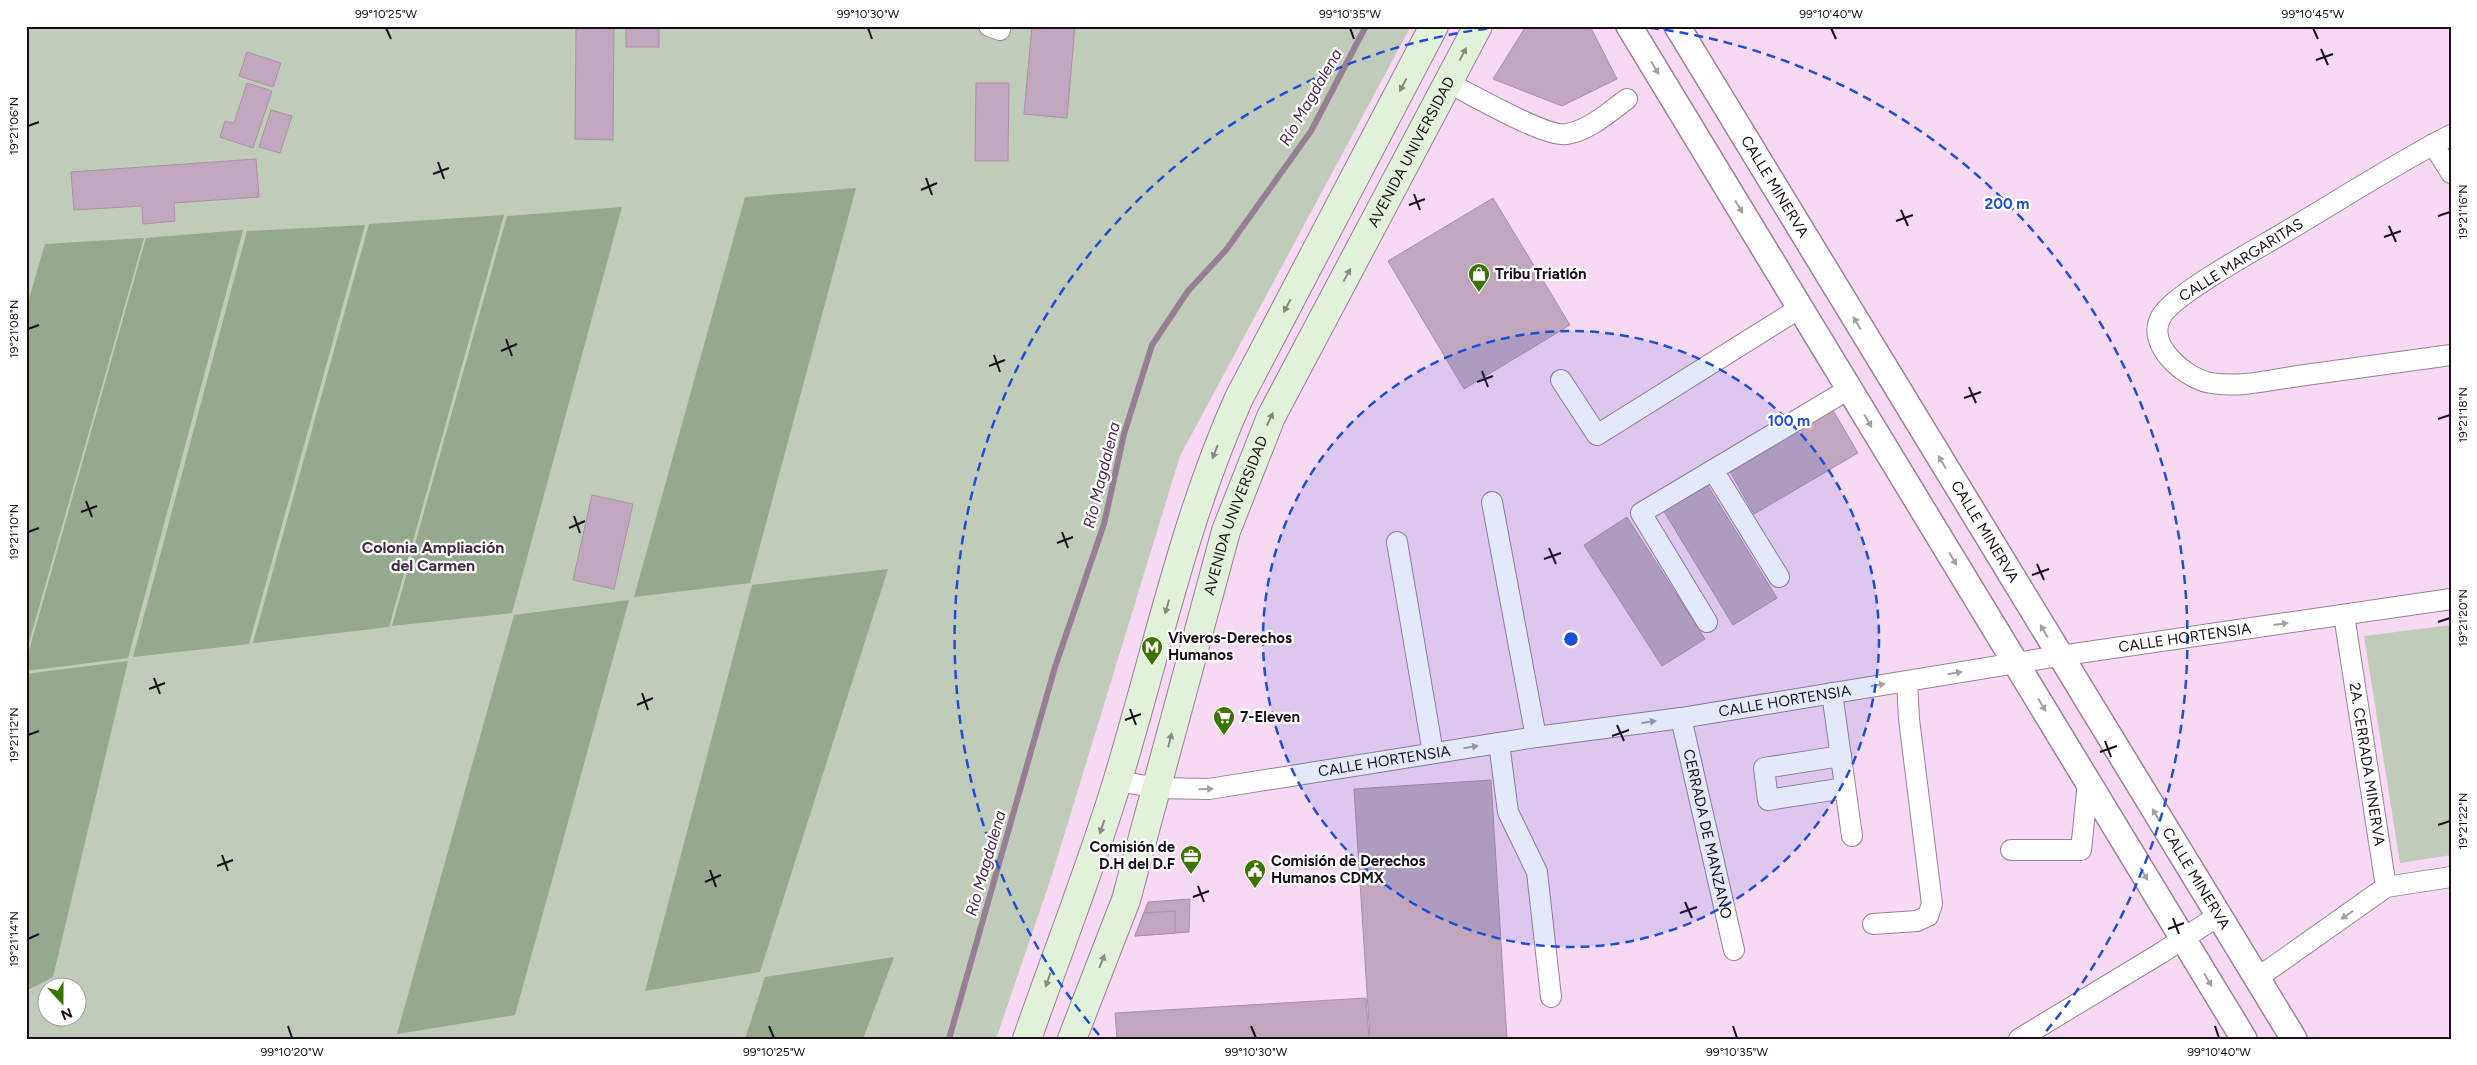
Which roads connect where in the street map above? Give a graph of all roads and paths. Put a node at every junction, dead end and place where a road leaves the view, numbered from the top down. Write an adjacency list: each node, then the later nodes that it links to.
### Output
1 (1434, 26): 29 (main road, one-way to 29)
2 (1478, 26): 5 (main road, AVENIDA UNIVERSIDAD, one-way to 2)
3 (1629, 26): 9 (street, one-way to 9)
4 (1677, 26): 20 (street, CALLE MINERVA, one-way to 4)
5 (1448, 83): 6 (street); 31 (main road, AVENIDA UNIVERSIDAD, one-way to 5)
6 (1626, 99)
7 (2442, 140): 8 (street, CALLE MARGARITAS); 10 (street, CALLE MARGARITAS)
8 (2451, 173)
9 (1800, 308): 11 (street); 12 (street)
10 (2451, 355)
11 (1561, 380)
12 (1849, 389): 13 (street); 21 (street, one-way to 21)
13 (1713, 470): 16 (street); 19 (street)
14 (1492, 502): 25 (street)
15 (1397, 542): 27 (street)
16 (1779, 577)
17 (2451, 599): 18 (street, CALLE HORTENSIA)
18 (2344, 615): 20 (street, CALLE HORTENSIA, one-way to 18); 36 (street, 2A. CERRADA MINERVA)
19 (1707, 622)
20 (2059, 656): 21 (street, CALLE HORTENSIA); 37 (street, CALLE MINERVA, one-way to 20)
21 (2016, 663): 22 (street, CALLE HORTENSIA, one-way to 21); 30 (street, one-way to 30)
22 (1907, 680): 23 (street, CALLE HORTENSIA, one-way to 22); 38 (street)
23 (1832, 693): 24 (street, CALLE HORTENSIA); 28 (street)
24 (1681, 718): 25 (street, CALLE HORTENSIA, one-way to 24); 40 (street, CERRADA DE MANZANO)
25 (1536, 737): 26 (street, CALLE HORTENSIA)
26 (1499, 743): 27 (street, CALLE HORTENSIA, one-way to 26); 42 (street)
27 (1433, 753): 31 (street, CALLE HORTENSIA, one-way to 27)
28 (1840, 756): 32 (street); 32 (street)
29 (1118, 780): 31 (street, CALLE HORTENSIA); 43 (main road, one-way to 43)
30 (2088, 782): 34 (street); 39 (street, one-way to 39)
31 (1158, 788): 44 (main road, AVENIDA UNIVERSIDAD, one-way to 31)
32 (1845, 788): 33 (street)
33 (1852, 836)
34 (2011, 850)
35 (2451, 877): 36 (street)
36 (2386, 888): 41 (street, one-way to 41)
37 (2218, 916): 39 (street); 41 (street, CALLE MINERVA)
38 (1873, 924)
39 (2183, 938): 45 (street); 46 (street, one-way to 46)
40 (1734, 950)
41 (2256, 979): 47 (street, CALLE MINERVA)
42 (1551, 997)
43 (1027, 1039)
44 (1072, 1039)
45 (2019, 1039)
46 (2244, 1039)
47 (2294, 1039)

